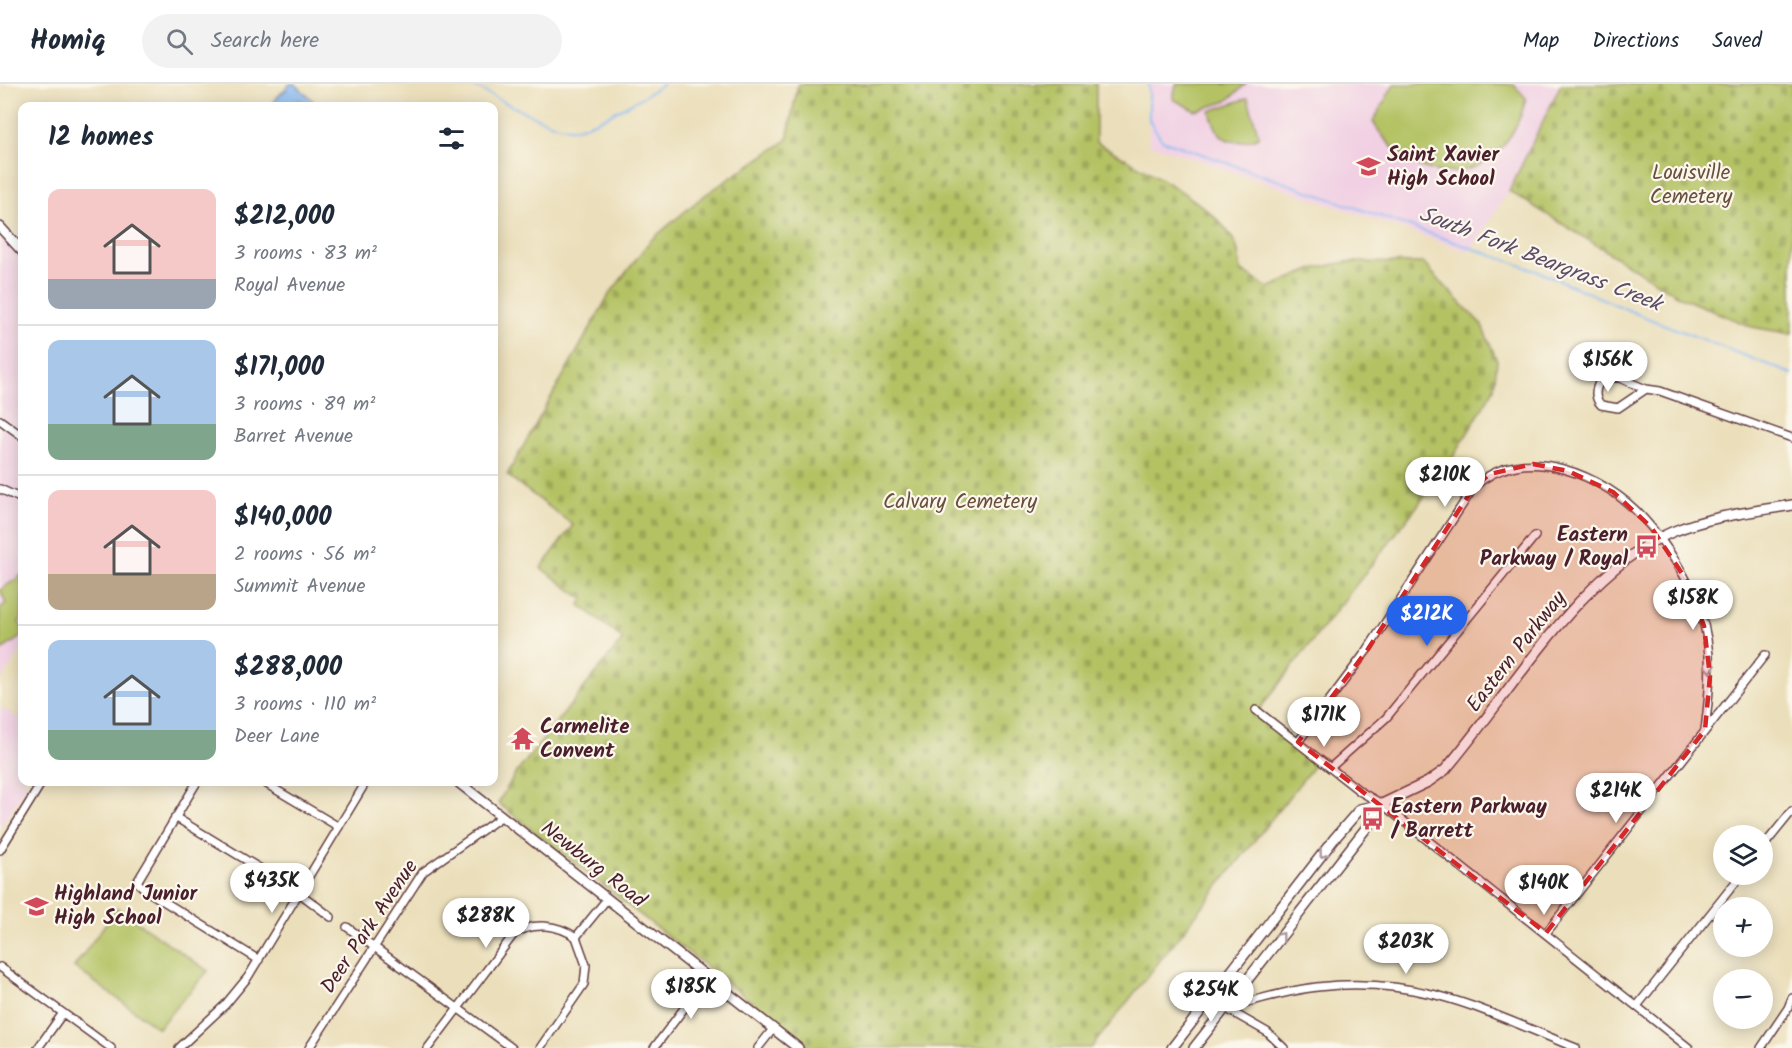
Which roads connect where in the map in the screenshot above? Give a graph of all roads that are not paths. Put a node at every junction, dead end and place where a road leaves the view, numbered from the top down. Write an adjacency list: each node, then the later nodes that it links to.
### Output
1 (0, 227): 2 (main road)
2 (18, 247)
3 (1646, 389): 3 (street); 6 (street)
4 (0, 420): 5 (street)
5 (18, 433)
6 (1792, 438)
7 (0, 489): 8 (street)
8 (18, 497)
9 (1792, 505): 11 (main road, Eastern Parkway)
10 (1535, 536): 16 (street)
11 (1659, 539): 14 (street, one-way to 14); 15 (street); 22 (main road, Eastern Parkway)
12 (1765, 655): 14 (street)
13 (1256, 710): 15 (street)
14 (1705, 730): 34 (street)
15 (1298, 742): 16 (street)
16 (1330, 768): 22 (street)
17 (40, 786): 28 (street)
18 (194, 786): 24 (street)
19 (270, 786): 26 (street)
20 (364, 786): 26 (street)
21 (463, 786): 25 (main road, Newburg Road)
22 (1382, 804): 34 (street); 41 (main road, Eastern Parkway, one-way to 41); 44 (main road, Eastern Parkway, one-way to 22)
23 (1792, 811): 27 (street)
24 (174, 817): 30 (street); 37 (street)
25 (501, 817): 31 (main road, Newburg Road); 36 (street, Deer Park Avenue)
26 (339, 827): 30 (street)
27 (1773, 834)
28 (0, 850)
29 (1733, 885): 42 (street)
30 (299, 893): 32 (street); 37 (street)
31 (607, 899): 35 (street); 39 (main road, Newburg Road)
32 (331, 917)
33 (347, 927): 36 (street)
34 (1545, 933): 42 (street)
35 (576, 937): 43 (street); 54 (street)
36 (374, 947): 43 (street); 51 (street, Deer Park Avenue)
37 (259, 960): 50 (street)
38 (0, 967): 46 (street)
39 (707, 978): 47 (main road, Newburg Road); 55 (street)
40 (1792, 998): 45 (street)
41 (1206, 1003): 44 (street); 58 (main road, Eastern Parkway)
42 (1637, 1006): 62 (street)
43 (458, 1008): 52 (street); 53 (street)
44 (1225, 1008): 59 (main road, Eastern Parkway); 60 (street); 61 (street)
45 (1790, 1008): 63 (street)
46 (63, 1013): 48 (street); 49 (street)
47 (773, 1029): 56 (street); 57 (main road, Newburg Road)
48 (38, 1048)
49 (111, 1048)
50 (179, 1048)
51 (309, 1048)
52 (428, 1048)
53 (512, 1048)
54 (540, 1048)
55 (654, 1048)
56 (758, 1048)
57 (798, 1048)
58 (1172, 1048)
59 (1194, 1048)
60 (1284, 1048)
61 (1576, 1048)
62 (1689, 1048)
63 (1761, 1048)

